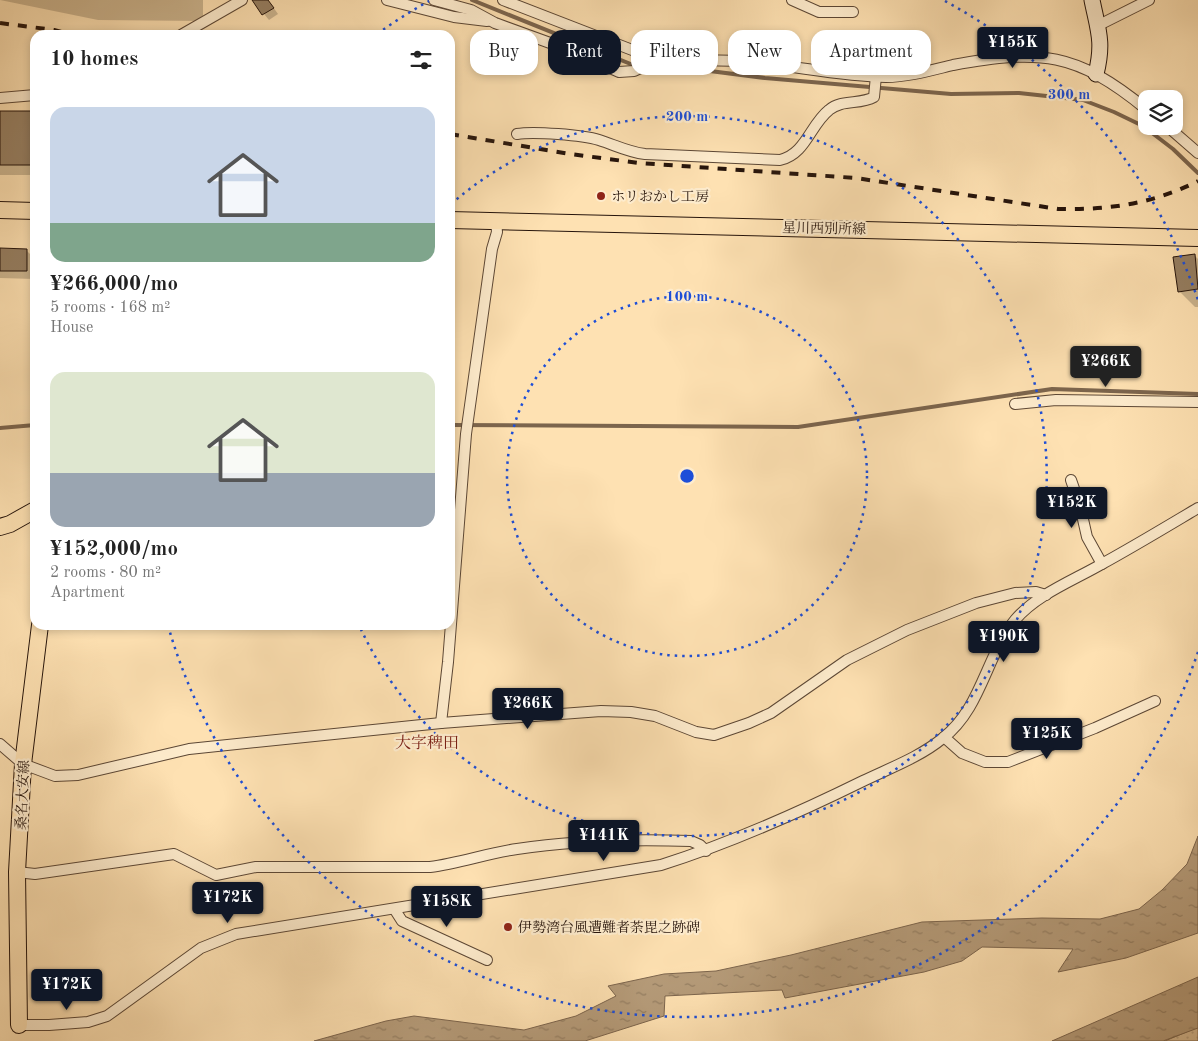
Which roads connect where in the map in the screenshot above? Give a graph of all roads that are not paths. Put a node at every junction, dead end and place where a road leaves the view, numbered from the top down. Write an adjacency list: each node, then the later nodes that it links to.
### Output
1 (242, 0): 11 (street)
2 (388, 0): 9 (street)
3 (434, 0): 9 (street)
4 (503, 0): 12 (street)
5 (792, 0): 8 (street)
6 (1092, 0): 10 (street)
7 (1149, 0): 10 (street)
8 (853, 12)
9 (495, 23): 14 (street)
10 (1099, 25): 15 (street)
11 (190, 30)
12 (631, 52)
13 (718, 61): 16 (street)
14 (631, 71)
15 (1096, 74): 16 (street); 19 (street)
16 (876, 76): 20 (street)
17 (30, 95): 18 (street)
18 (0, 98)
19 (1138, 103)
20 (517, 134)
21 (1177, 135): 22 (street)
22 (1198, 153)
23 (0, 210): 24 (main road)
24 (30, 211)
25 (455, 220): 26 (main road, 星川西別所線)
26 (496, 221): 27 (main road, 星川西別所線); 35 (street)
27 (1198, 238)
28 (1198, 402): 29 (street)
29 (1015, 404)
30 (1071, 480): 34 (street)
31 (1198, 508): 34 (street)
32 (30, 513): 33 (main road)
33 (0, 527)
34 (1102, 564): 36 (street)
35 (455, 577)
36 (1046, 595): 40 (street); 41 (street)
37 (39, 630): 43 (main road, 桑名大安線)
38 (451, 630): 40 (street)
39 (1155, 701): 41 (street)
40 (441, 723): 43 (street)
41 (944, 738): 44 (street)
42 (0, 744): 43 (street)
43 (23, 764): 45 (main road, 桑名大安線)
44 (706, 851): 45 (street); 46 (street)
45 (17, 872): 48 (main road, 桑名大安線)
46 (395, 910): 47 (street); 48 (street)
47 (487, 960)
48 (19, 1025)

